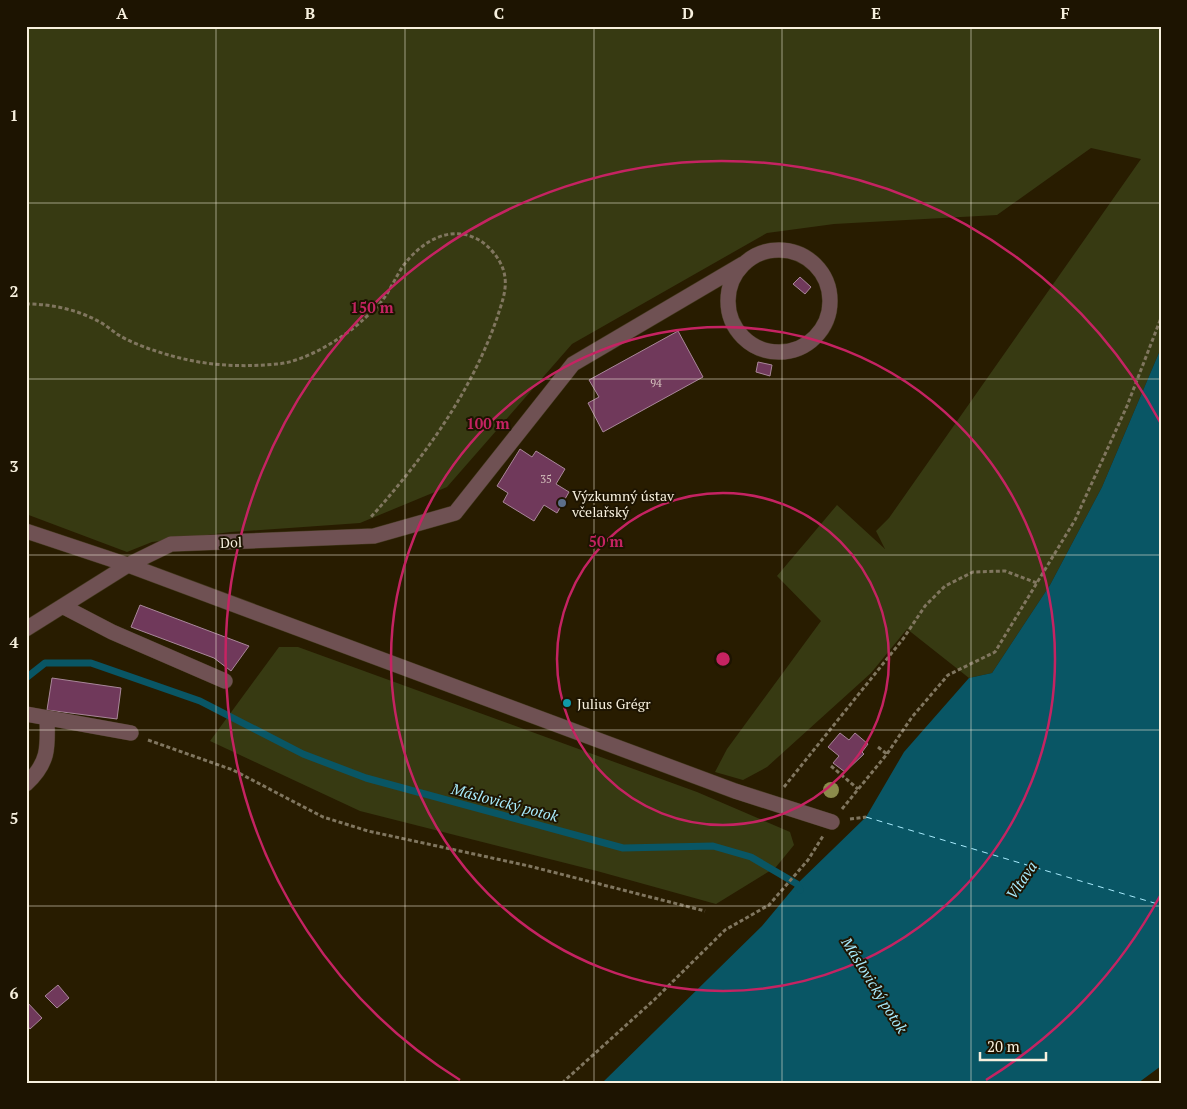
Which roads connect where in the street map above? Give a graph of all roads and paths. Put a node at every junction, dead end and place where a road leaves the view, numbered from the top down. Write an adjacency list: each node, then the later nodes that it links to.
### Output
1 (743, 264): 1 (street); 5 (street, Dol)
2 (26, 304): 5 (path)
3 (1161, 318): 7 (path)
4 (26, 531): 6 (street)
5 (352, 538): 6 (street, Dol)
6 (128, 565): 8 (street, Dol); 19 (street)
7 (1037, 584): 15 (path); 19 (path)
8 (64, 607): 9 (street, Dol); 10 (street)
9 (26, 629)
10 (225, 681)
11 (26, 714): 12 (street)
12 (47, 719): 13 (street); 17 (street)
13 (131, 734): 21 (path)
14 (878, 747): 15 (path)
15 (887, 754): 18 (path)
16 (831, 766): 18 (path)
17 (26, 784)
18 (858, 789): 20 (path)
19 (771, 803): 20 (street)
20 (832, 822): 22 (path)
21 (705, 911)
22 (562, 1083)

